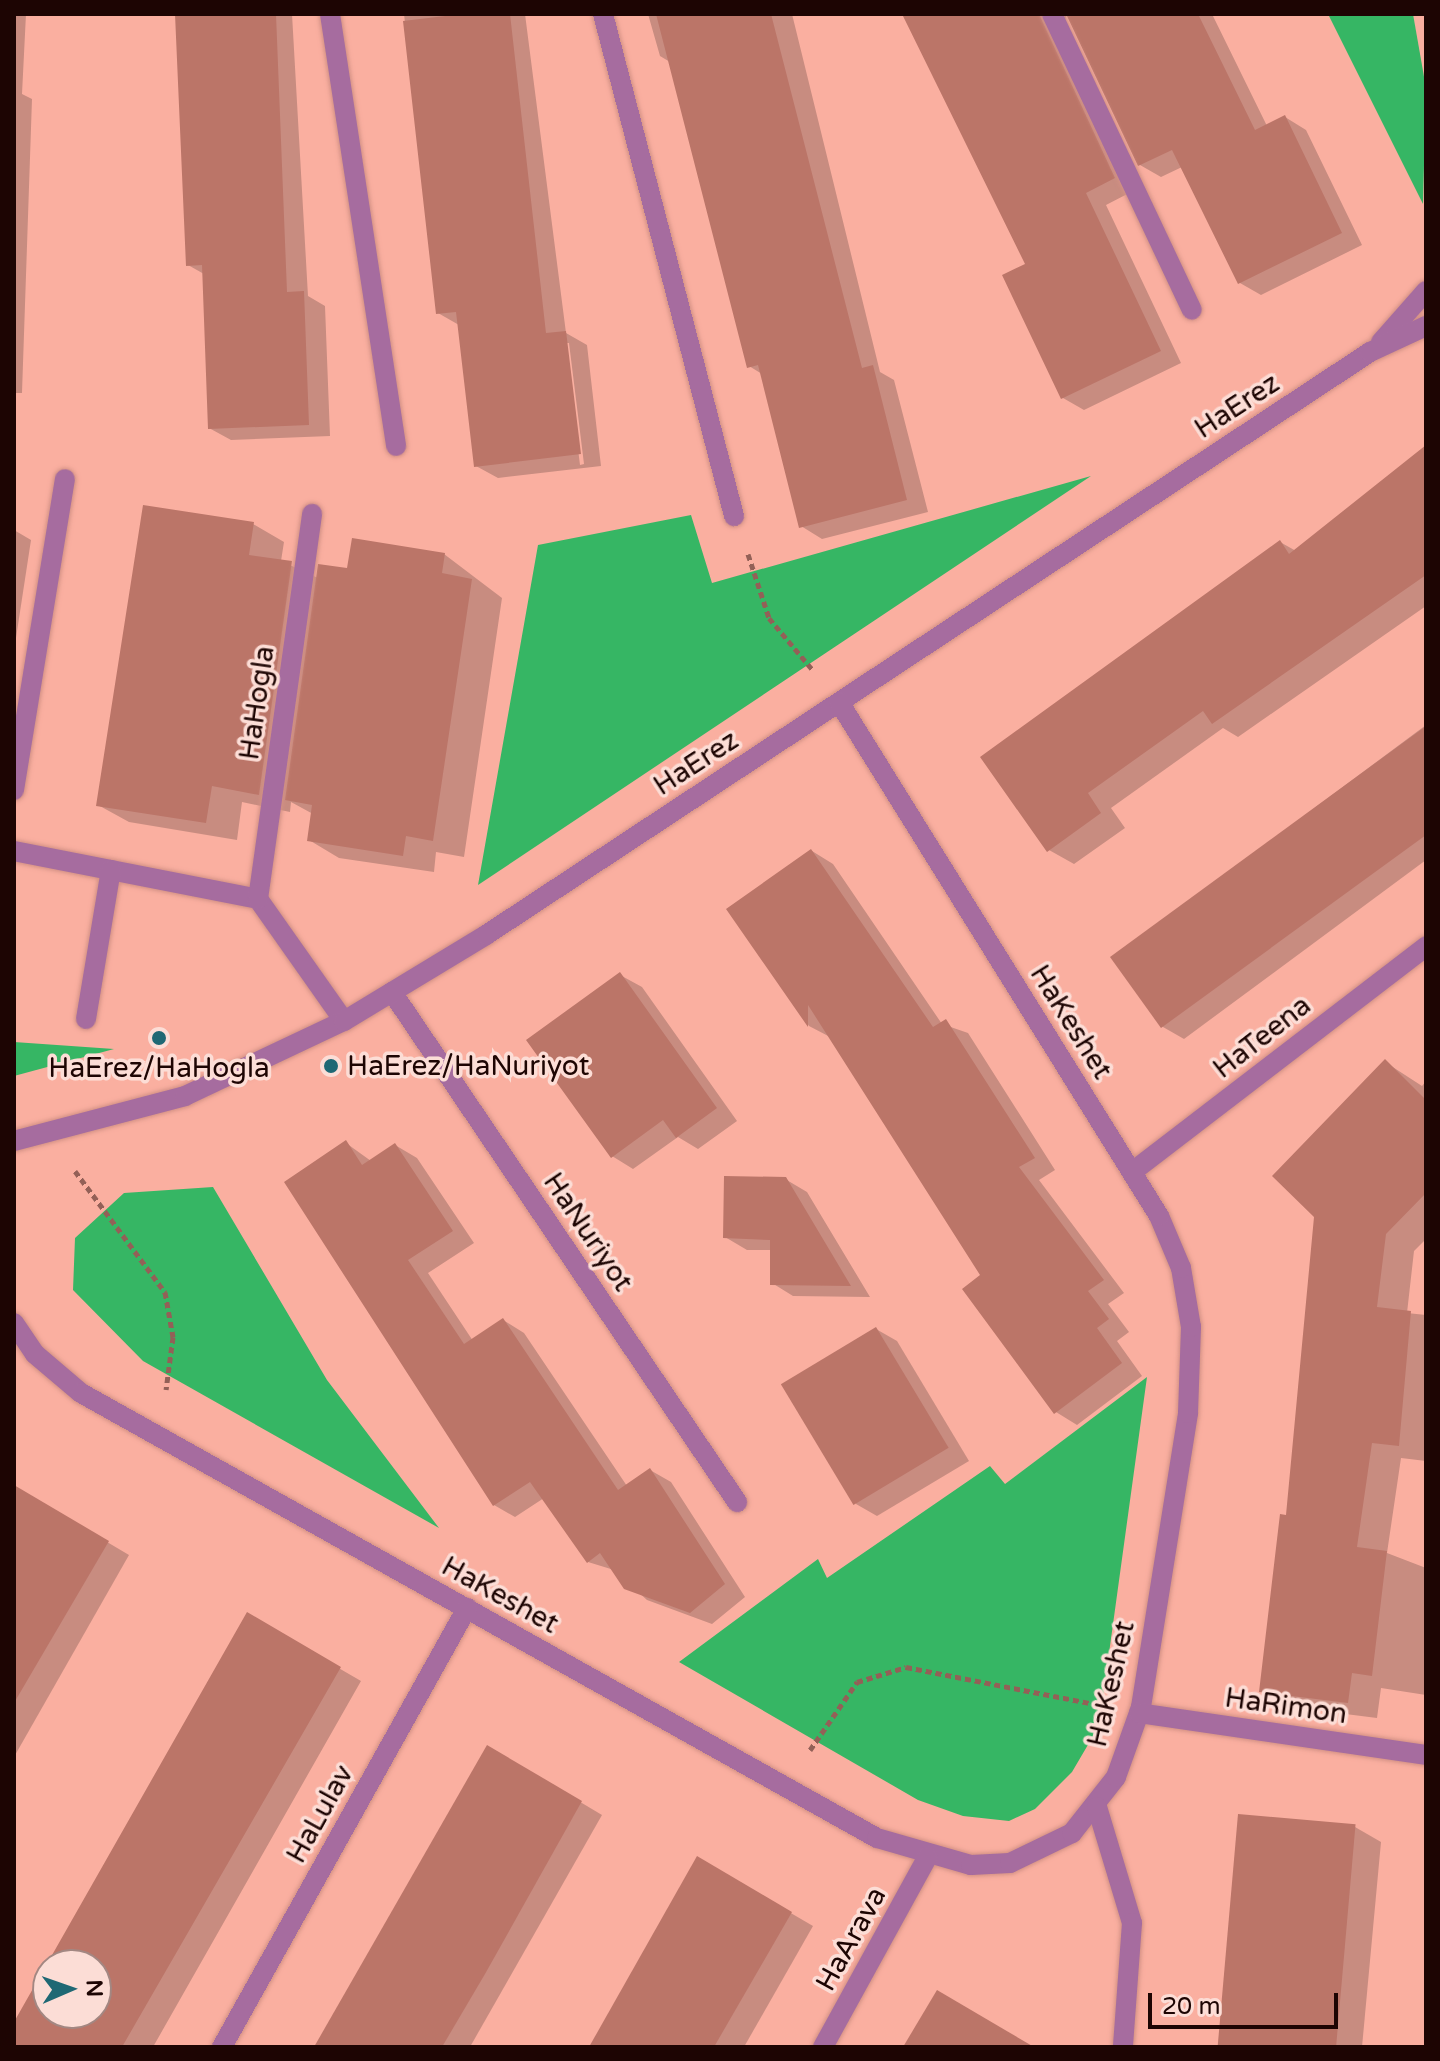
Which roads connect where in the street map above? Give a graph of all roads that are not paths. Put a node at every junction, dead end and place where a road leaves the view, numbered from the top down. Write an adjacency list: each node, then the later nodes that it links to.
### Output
1 (330, 14): 8 (street)
2 (603, 14): 11 (street)
3 (1052, 14): 5 (street)
4 (1426, 291): 7 (street, HaErez)
5 (1192, 310)
6 (1426, 326): 7 (street, HaErez)
7 (1370, 352): 12 (street, HaErez)
8 (396, 446)
9 (65, 479): 13 (street)
10 (312, 514): 16 (street, HaHogla)
11 (734, 516)
12 (839, 702): 18 (street, HaErez); 22 (street, HaKeshet)
13 (14, 790)
14 (14, 851): 15 (street)
15 (111, 870): 16 (street); 19 (street)
16 (258, 899): 20 (street)
17 (1426, 946): 22 (street, HaTeena)
18 (392, 992): 20 (street, HaErez); 24 (street, HaNuriyot)
19 (86, 1019)
20 (344, 1021): 21 (street, HaErez)
21 (14, 1141)
22 (1132, 1172): 26 (street, HaKeshet)
23 (16, 1332): 25 (street, HaKeshet)
24 (737, 1502)
25 (467, 1608): 29 (street, HaKeshet); 30 (street, HaLulav)
26 (1139, 1713): 27 (street, HaRimon); 28 (street, HaKeshet)
27 (1426, 1755)
28 (1097, 1807): 29 (street, HaKeshet); 32 (street)
29 (927, 1858): 31 (street, HaArava)
30 (222, 2047)
31 (823, 2047)
32 (1123, 2047)

